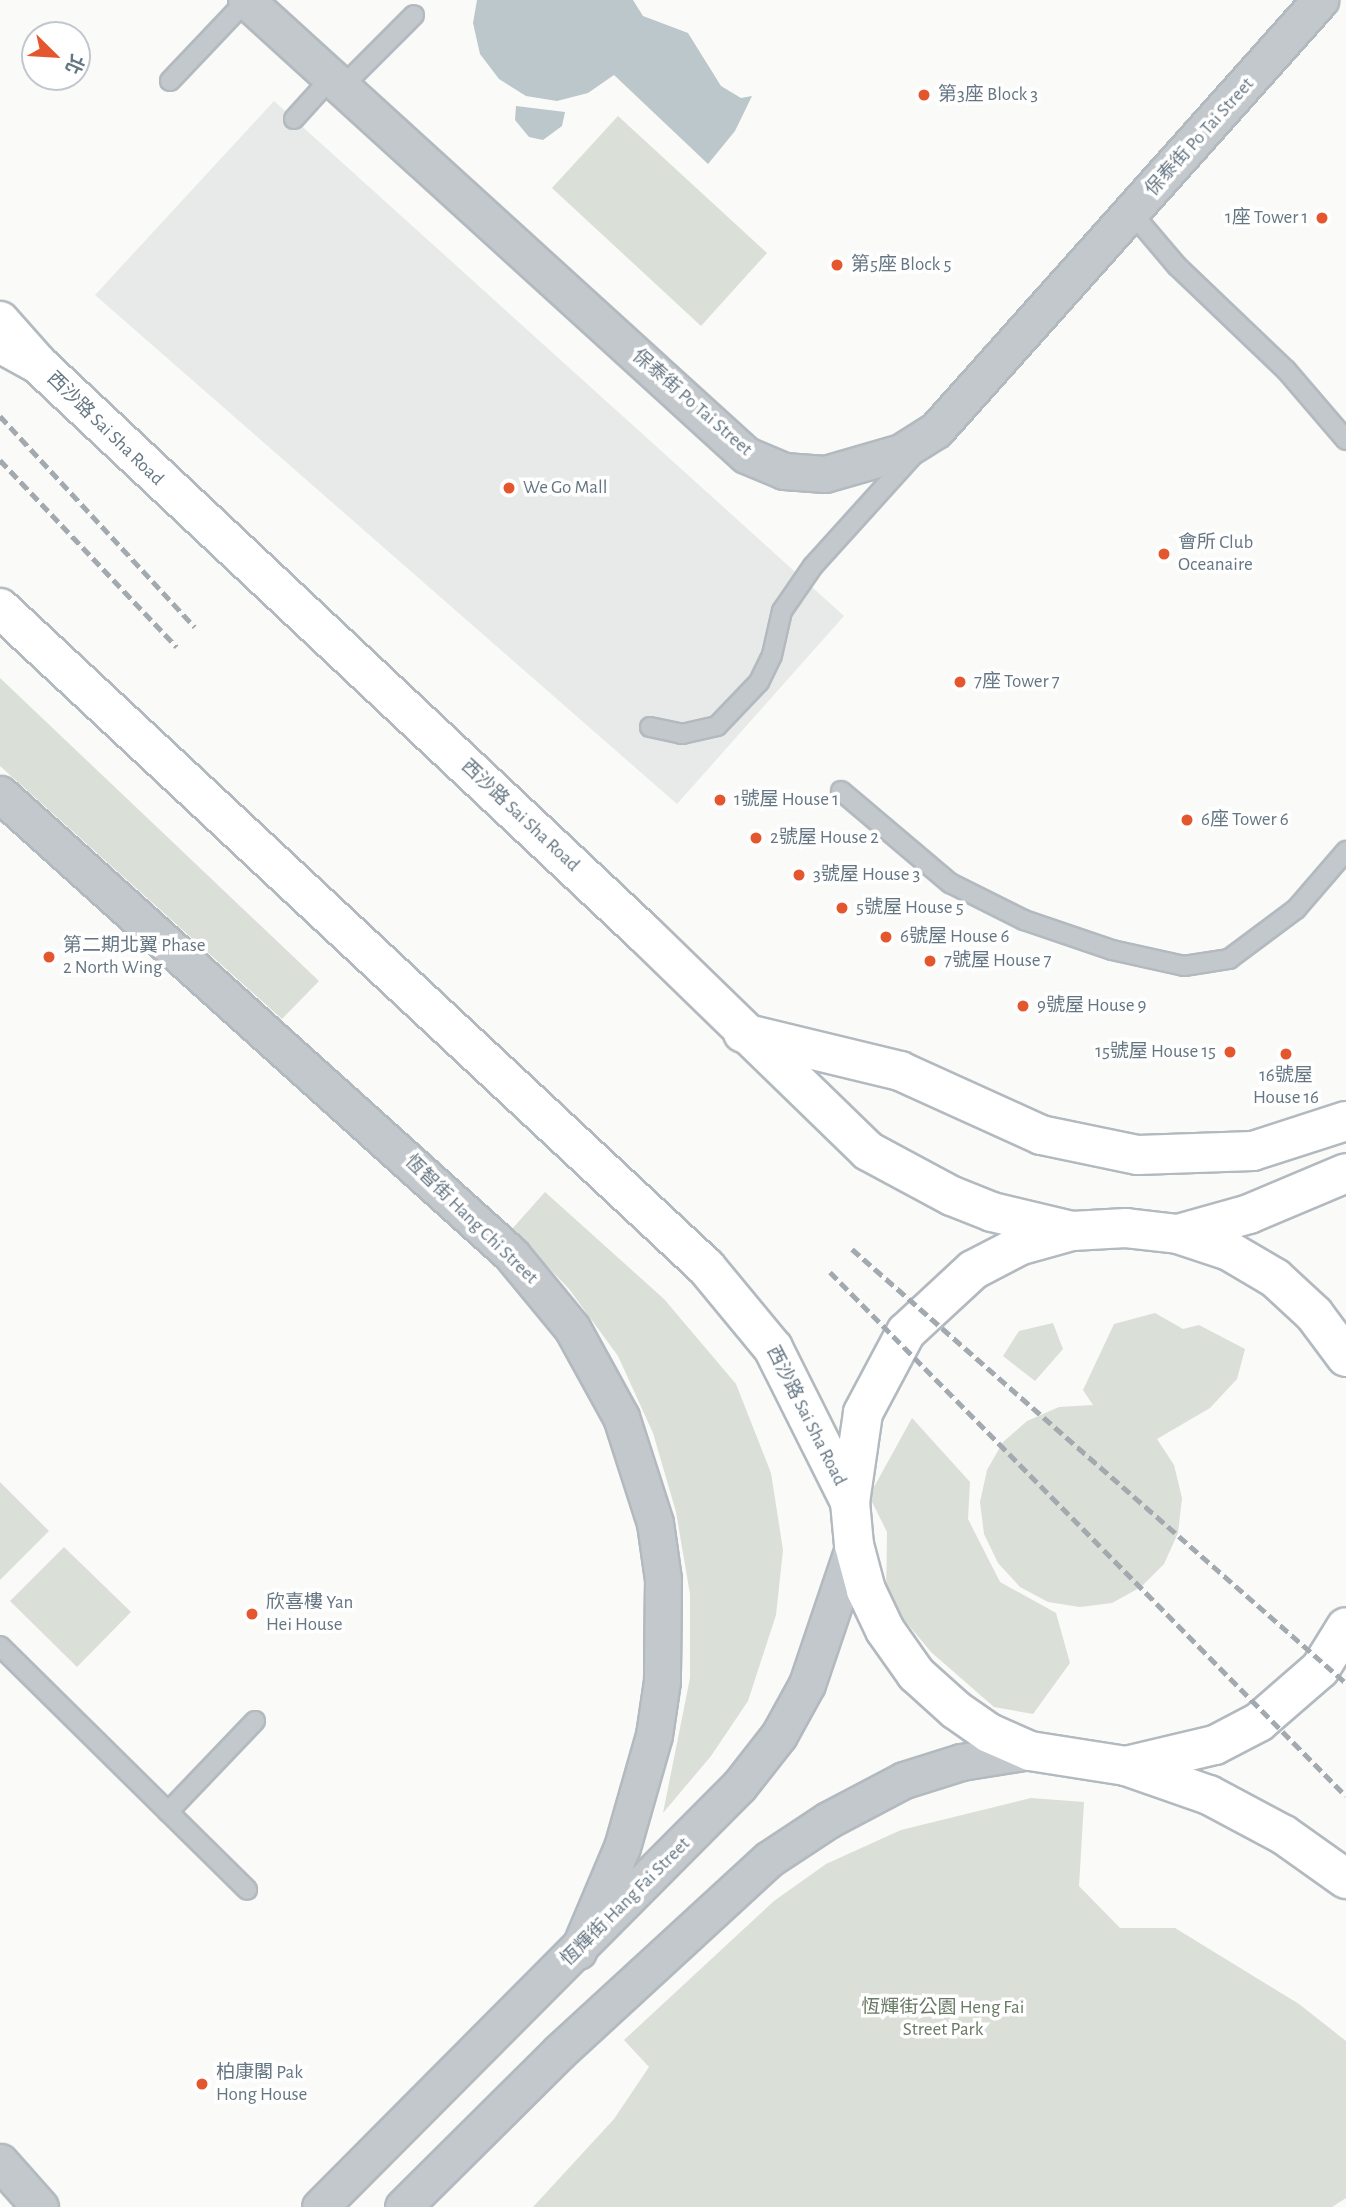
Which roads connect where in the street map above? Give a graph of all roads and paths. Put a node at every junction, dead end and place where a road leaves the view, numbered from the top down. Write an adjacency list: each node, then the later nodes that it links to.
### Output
1 (246, 0): 4 (lane); 5 (street, 保泰街 Po Tai Street)
2 (1320, 0): 7 (street, 保泰街 Po Tai Street)
3 (414, 15): 5 (lane)
4 (170, 81)
5 (336, 83): 6 (lane); 11 (street, 保泰街 Po Tai Street)
6 (294, 119)
7 (1132, 213): 11 (street, 保泰街 Po Tai Street); 12 (lane)
8 (0, 321): 10 (main road)
9 (0, 342): 10 (main road, 西沙路 Sai Sha Road)
10 (38, 364): 18 (main road, 西沙路 Sai Sha Road)
11 (936, 430): 14 (lane)
12 (1346, 440)
13 (0, 608): 24 (main road, 西沙路 Sai Sha Road)
14 (650, 727)
15 (841, 791): 17 (lane)
16 (0, 794): 34 (street, 恆智街 Hang Chi Street)
17 (1346, 851)
18 (741, 1032): 19 (main road); 21 (main road, 西沙路 Sai Sha Road)
19 (1346, 1121)
20 (1346, 1173): 22 (main road)
21 (1072, 1231): 22 (main road); 24 (main road)
22 (1178, 1234): 23 (main road)
23 (1346, 1357)
24 (850, 1502): 25 (main road)
25 (854, 1545): 29 (main road); 34 (street, 恆輝街 Hang Fai Street)
26 (1346, 1627): 30 (main road)
27 (0, 1646): 31 (lane)
28 (255, 1721): 31 (lane)
29 (1030, 1751): 30 (main road); 38 (street)
30 (1126, 1766): 32 (main road)
31 (168, 1812): 33 (lane)
32 (1346, 1879)
33 (247, 1890)
34 (578, 1951): 37 (street, 恆輝街 Hang Fai Street)
35 (0, 2162): 36 (street)
36 (40, 2207)
37 (320, 2207)
38 (403, 2207)

